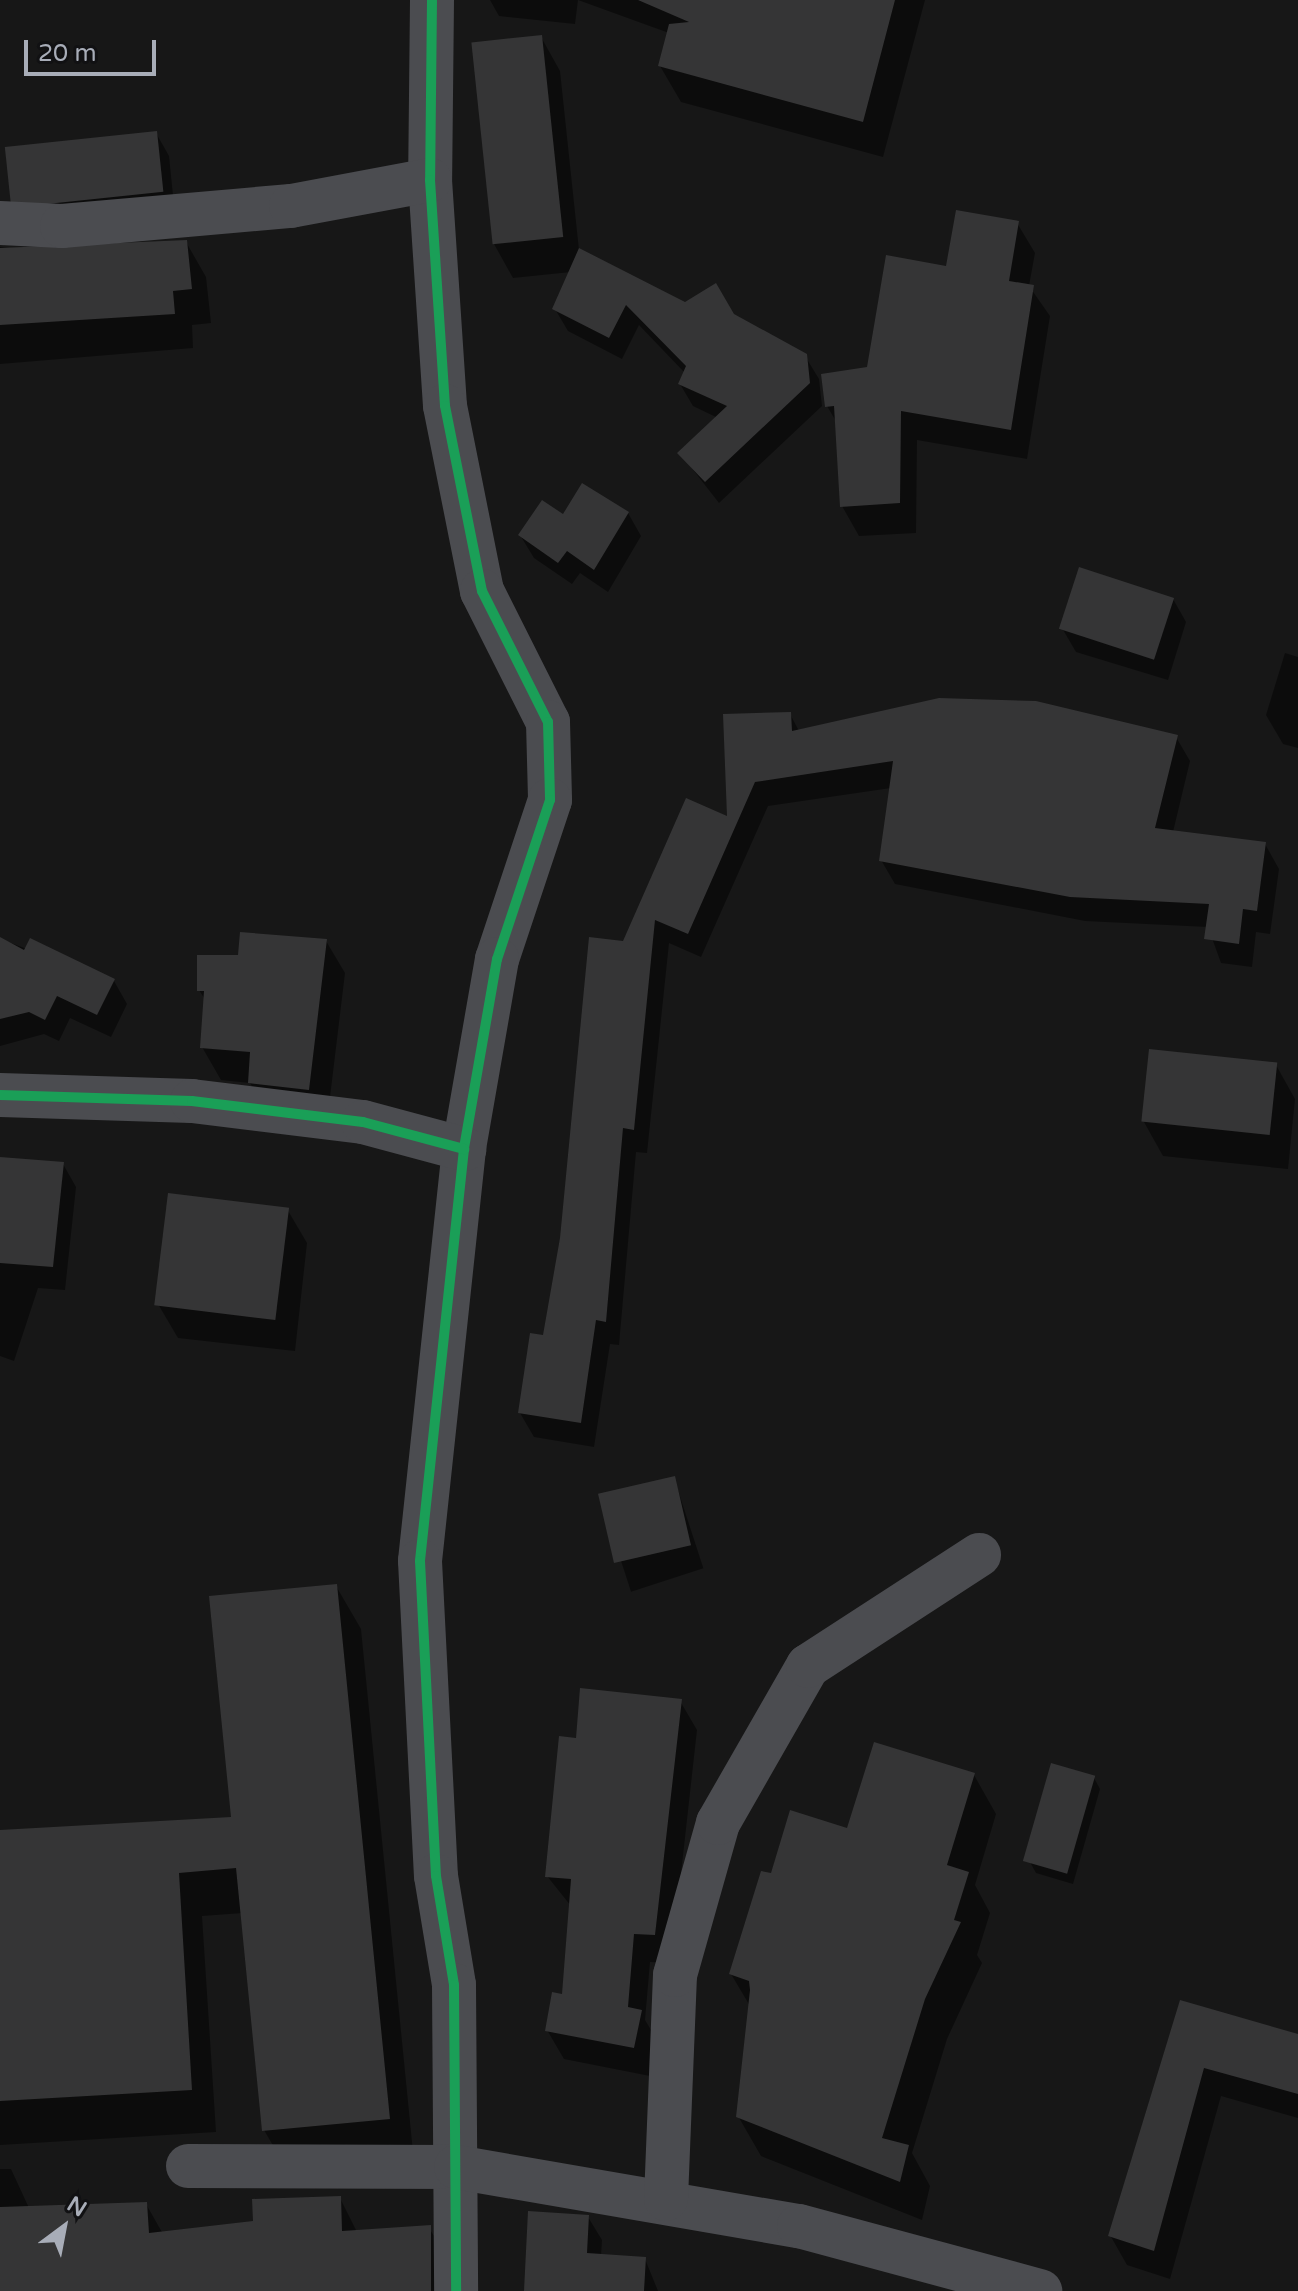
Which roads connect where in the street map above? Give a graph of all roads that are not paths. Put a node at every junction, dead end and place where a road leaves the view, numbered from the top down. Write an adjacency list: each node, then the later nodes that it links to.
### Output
1 (432, 0): 2 (street)
2 (430, 180): 3 (street); 5 (street)
3 (0, 223)
4 (0, 1095): 5 (street)
5 (464, 1149): 8 (street)
6 (979, 1555): 9 (street)
7 (188, 2166): 8 (street)
8 (456, 2167): 9 (street); 10 (street)
9 (666, 2199): 11 (street)
10 (456, 2291)
11 (1040, 2291)

